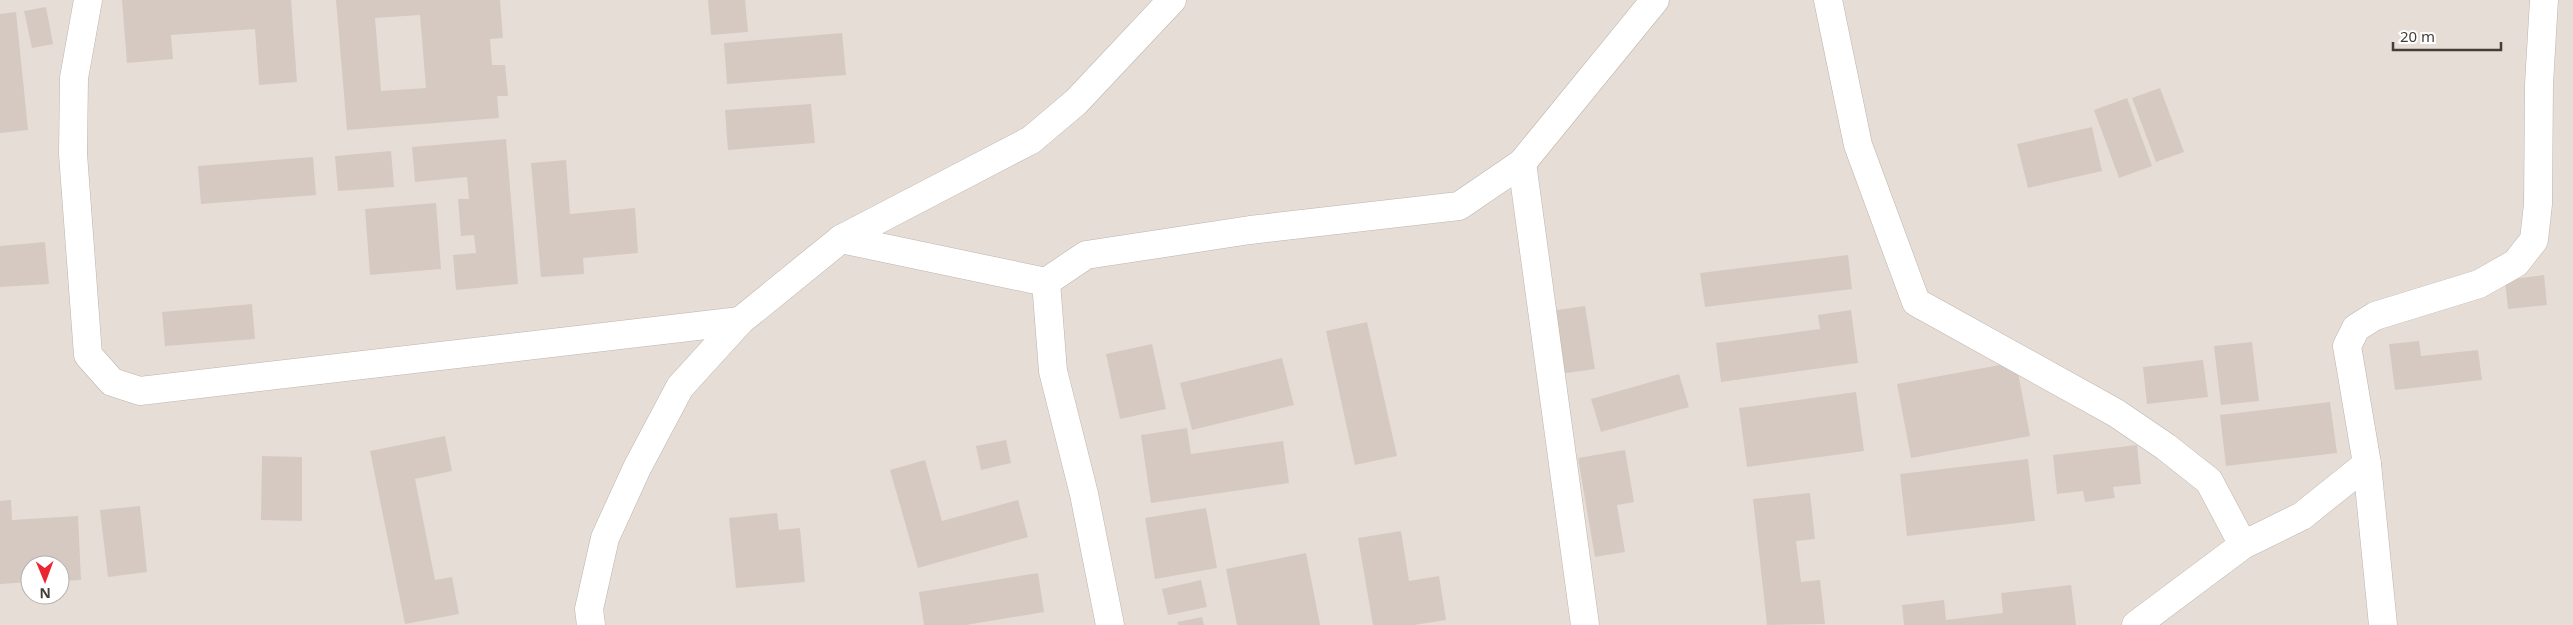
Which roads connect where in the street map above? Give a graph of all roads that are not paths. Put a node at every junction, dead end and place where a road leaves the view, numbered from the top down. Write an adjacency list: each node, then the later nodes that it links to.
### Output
1 (88, 0): 9 (street)
2 (1172, 0): 7 (street)
3 (1655, 0): 6 (street)
4 (1828, 0): 11 (street)
5 (2544, 0): 10 (street)
6 (1522, 163): 8 (street); 14 (street)
7 (841, 239): 8 (street); 9 (street)
8 (1046, 282): 13 (street)
9 (740, 320): 12 (street)
10 (2367, 464): 11 (street); 16 (street)
11 (2244, 545): 15 (street)
12 (591, 625)
13 (1110, 625)
14 (1584, 625)
15 (2136, 625)
16 (2384, 625)

